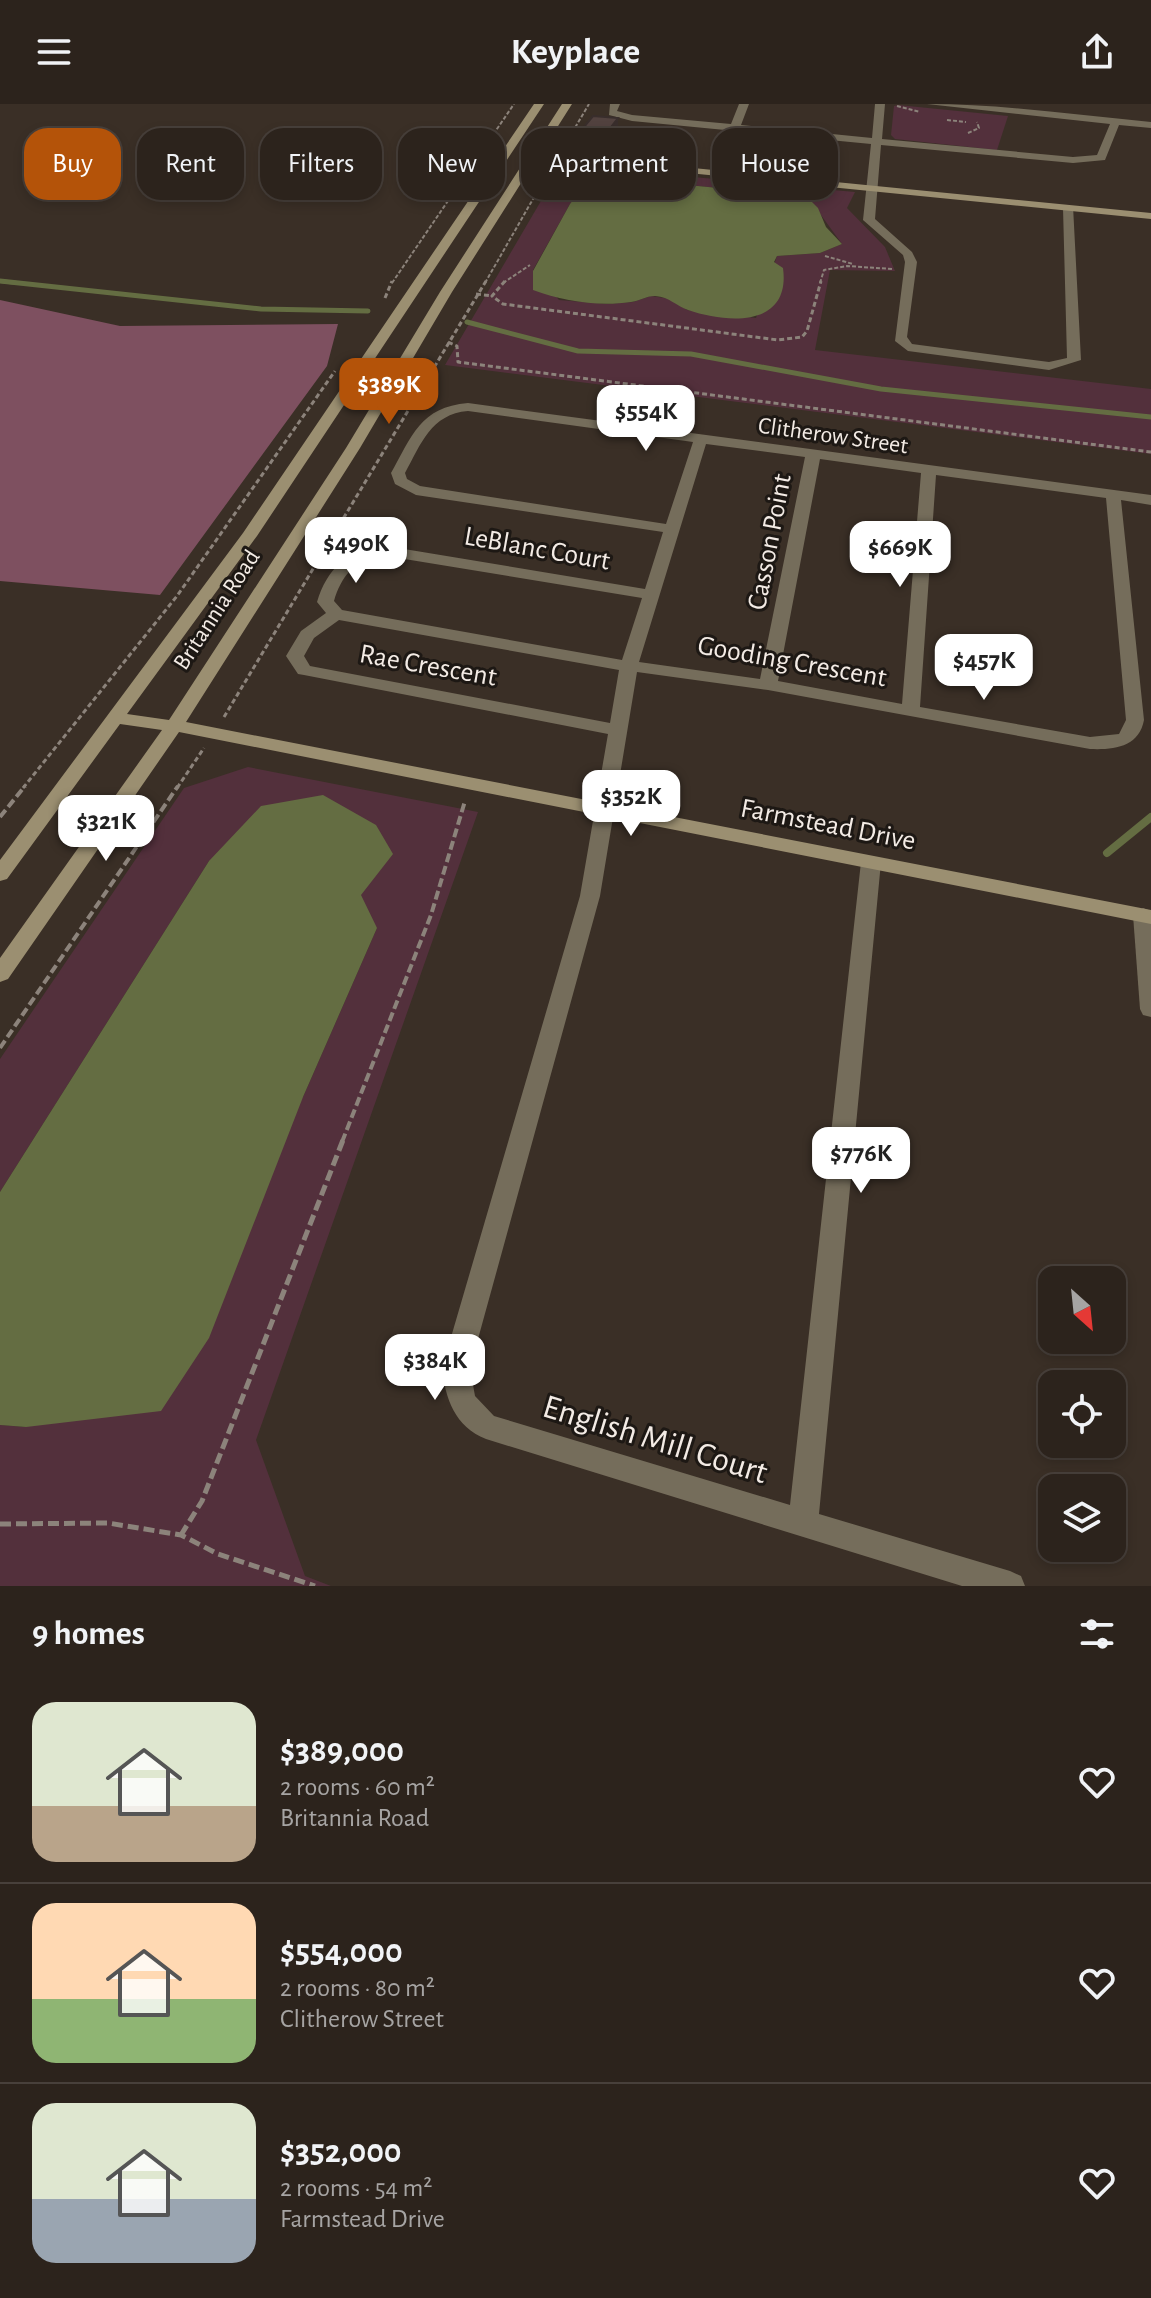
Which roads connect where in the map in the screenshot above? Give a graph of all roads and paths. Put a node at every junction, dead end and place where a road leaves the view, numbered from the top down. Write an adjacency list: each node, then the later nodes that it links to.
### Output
1 (514, 104): 31 (path)
2 (539, 104): 17 (main road, Britannia Road)
3 (567, 104): 13 (main road, Britannia Road)
4 (589, 104): 14 (path)
5 (615, 104): 12 (street)
6 (744, 104): 12 (street)
7 (880, 104): 16 (street)
8 (932, 104): 10 (street)
9 (980, 119): 15 (path)
10 (1116, 121): 11 (street); 16 (street)
11 (1151, 125)
12 (735, 127): 16 (street)
13 (552, 128)
14 (575, 128)
15 (961, 134)
16 (877, 140): 21 (street)
17 (508, 152): 18 (main road); 46 (main road, Britannia Road)
18 (521, 153)
19 (696, 171): 21 (main road)
20 (521, 178): 47 (main road, Britannia Road)
21 (873, 188): 23 (main road); 28 (street)
22 (531, 200): 29 (path)
23 (1069, 208): 24 (main road); 28 (street)
24 (1151, 216)
25 (825, 256): 27 (path)
26 (530, 265): 30 (path)
27 (858, 266): 28 (path); 30 (path)
28 (911, 271)
29 (476, 294): 30 (path); 32 (path)
30 (492, 296)
31 (384, 301)
32 (448, 342): 35 (path); 49 (path)
33 (339, 365): 52 (path)
34 (700, 441): 36 (street, Clitherow Street); 40 (street, English Mill Court); 40 (street, Clitherow Street)
35 (1151, 452)
36 (813, 456): 37 (street, Clitherow Street); 44 (street, Casson Point)
37 (929, 471): 38 (street, Clitherow Street); 45 (street)
38 (1113, 495): 39 (street, Clitherow Street); 45 (street, Gooding Crescent)
39 (1151, 500)
40 (671, 529): 41 (street, English Mill Court)
41 (651, 595): 42 (street, LeBlanc Court); 43 (street, English Mill Court)
42 (336, 614): 43 (street); 48 (street, Rae Crescent)
43 (629, 665): 44 (street, Gooding Crescent); 48 (street, English Mill Court)
44 (768, 685): 45 (street, Gooding Crescent)
45 (911, 710)
46 (117, 718): 47 (main road, Farmstead Drive); 54 (main road, Britannia Road)
47 (174, 726): 49 (main road, Farmstead Drive); 56 (main road, Britannia Road)
48 (618, 730): 51 (street, English Mill Court)
49 (215, 732): 50 (main road, Farmstead Drive); 58 (path)
50 (472, 783): 51 (main road, Farmstead Drive); 61 (path)
51 (605, 810): 53 (main road, Farmstead Drive); 59 (street, English Mill Court)
52 (0, 817)
53 (871, 862): 55 (main road, Farmstead Drive); 59 (street)
54 (0, 874)
55 (1147, 916): 57 (street)
56 (0, 974)
57 (1151, 1009)
58 (0, 1048)
59 (803, 1523): 63 (street, English Mill Court)
60 (0, 1524): 61 (path)
61 (181, 1535): 62 (path)
62 (315, 1586)
63 (1010, 1586)

